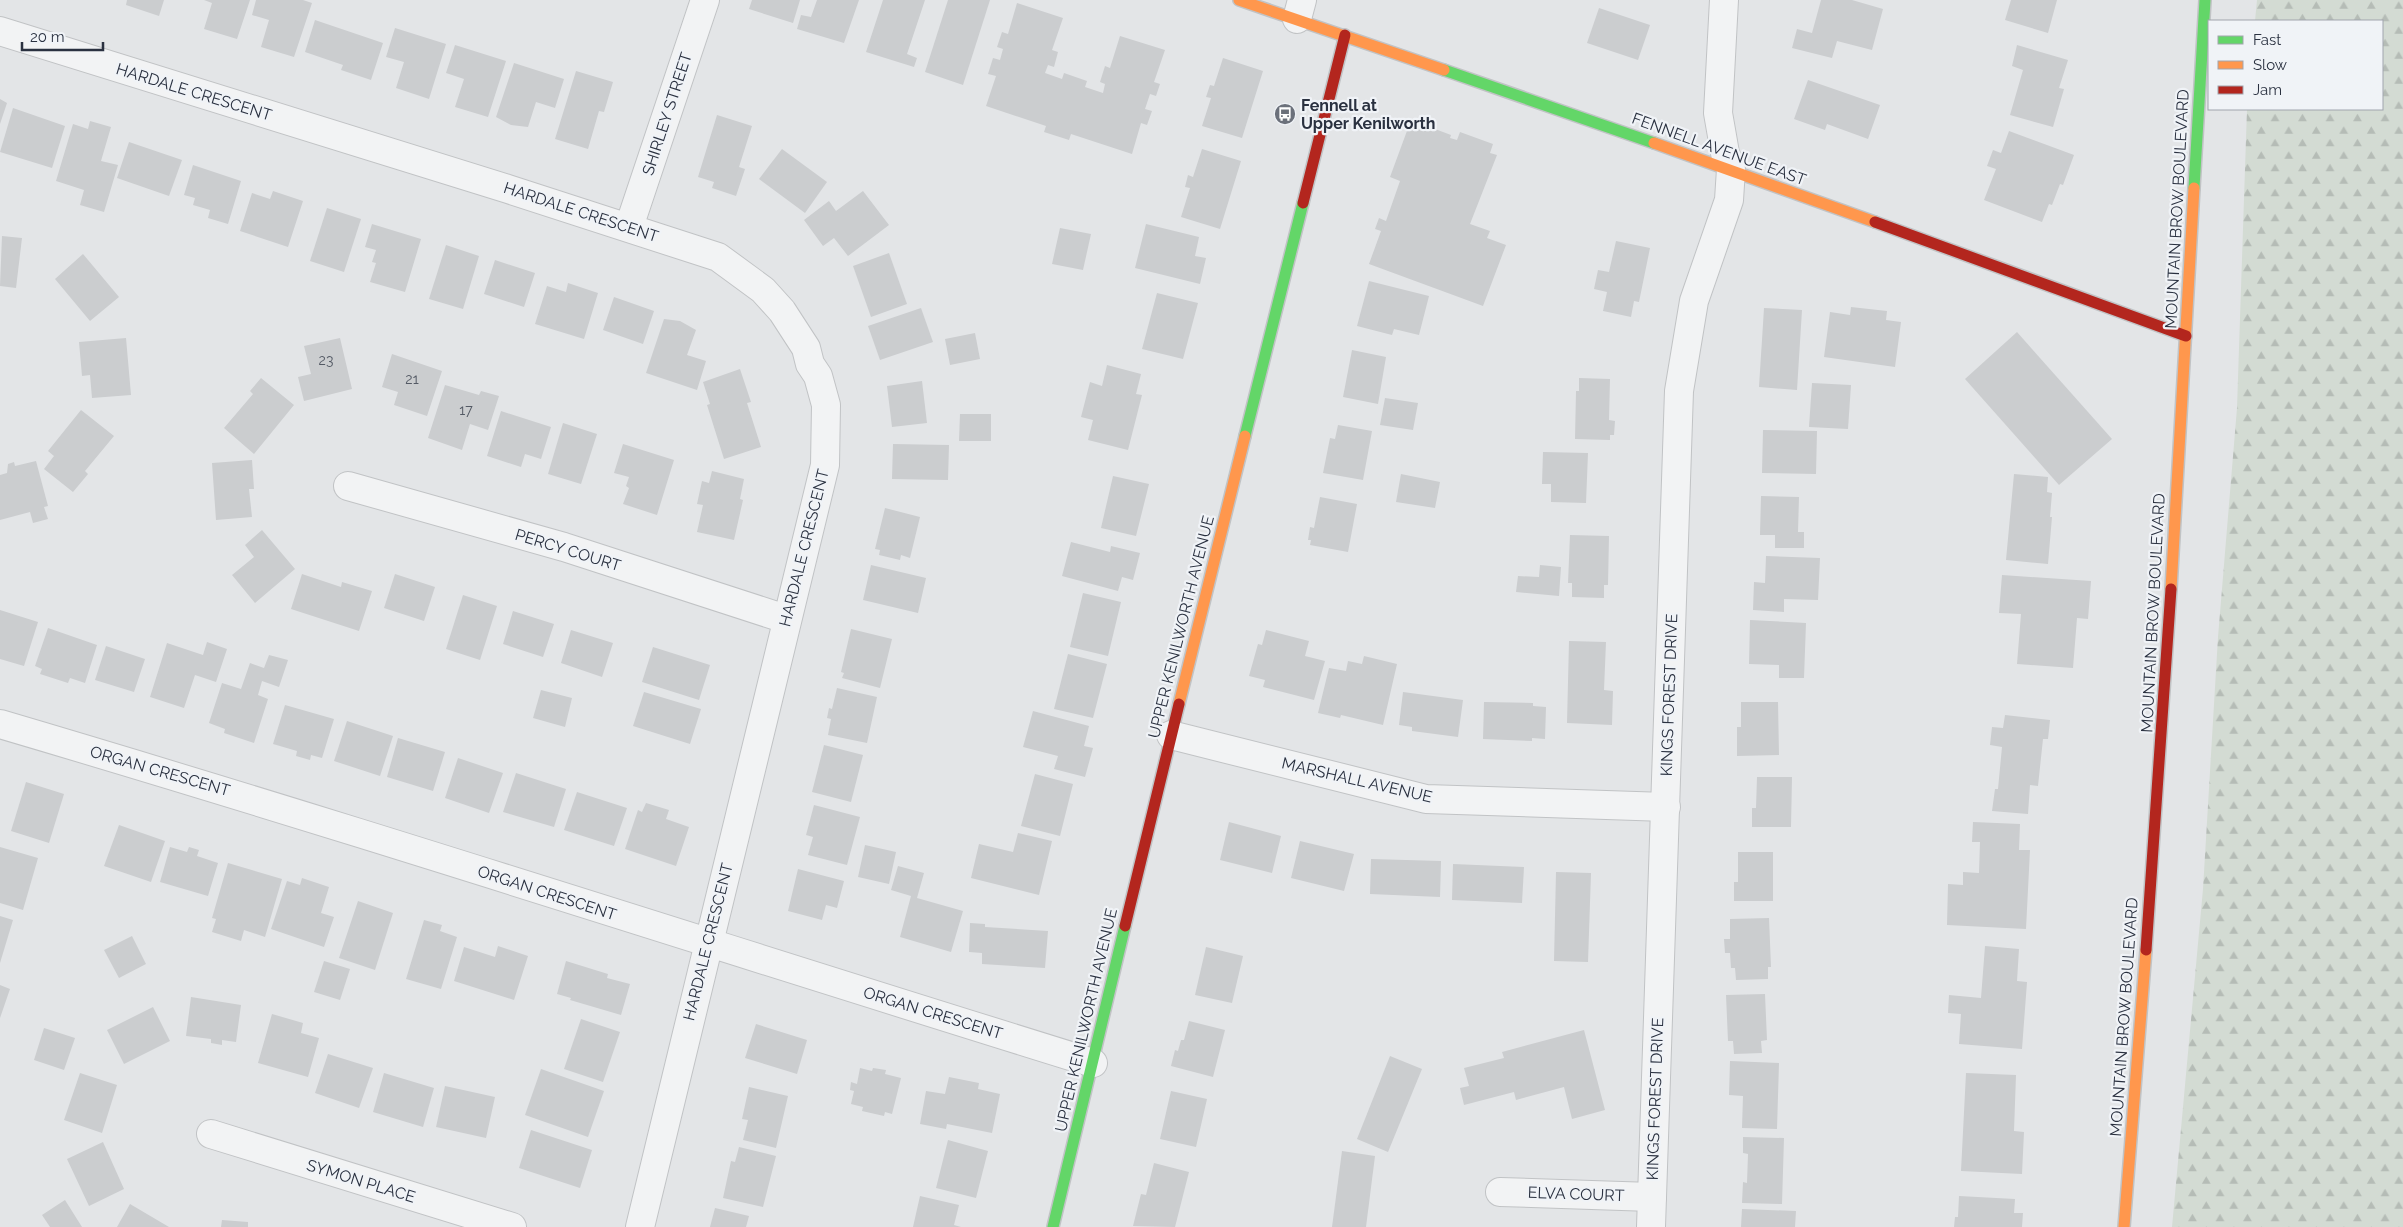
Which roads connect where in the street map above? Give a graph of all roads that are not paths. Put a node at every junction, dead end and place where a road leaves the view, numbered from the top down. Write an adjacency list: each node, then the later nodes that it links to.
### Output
1 (704, 0): 9 (street, SHIRLEY STREET)
2 (1239, 0): 5 (main road, FENNELL AVENUE EAST)
3 (1724, 0): 8 (street)
4 (2205, 0): 10 (main road, MOUNTAIN BROW BOULEVARD)
5 (1300, 10): 7 (main road, FENNELL AVENUE EAST)
6 (0, 31): 9 (street, HARDALE CRESCENT)
7 (1345, 35): 8 (main road, FENNELL AVENUE EAST); 14 (main road, UPPER KENILWORTH AVENUE)
8 (1731, 169): 10 (main road, FENNELL AVENUE EAST); 15 (street, KINGS FOREST DRIVE)
9 (629, 227): 12 (street, HARDALE CRESCENT)
10 (2186, 336): 25 (main road, MOUNTAIN BROW BOULEVARD)
11 (348, 486): 12 (street, PERCY COURT)
12 (786, 619): 16 (street, HARDALE CRESCENT)
13 (0, 724): 16 (street, ORGAN CRESCENT)
14 (1171, 735): 15 (street, MARSHALL AVENUE); 17 (main road, UPPER KENILWORTH AVENUE)
15 (1666, 807): 20 (street, KINGS FOREST DRIVE)
16 (708, 943): 17 (street, ORGAN CRESCENT); 22 (street, HARDALE CRESCENT)
17 (1093, 1063): 23 (main road, UPPER KENILWORTH AVENUE)
18 (211, 1134): 21 (street, SYMON PLACE)
19 (1500, 1192): 20 (street, ELVA COURT)
20 (1652, 1197): 24 (street, KINGS FOREST DRIVE)
21 (512, 1227)
22 (640, 1227)
23 (1053, 1227)
24 (1651, 1227)
25 (2124, 1227)

